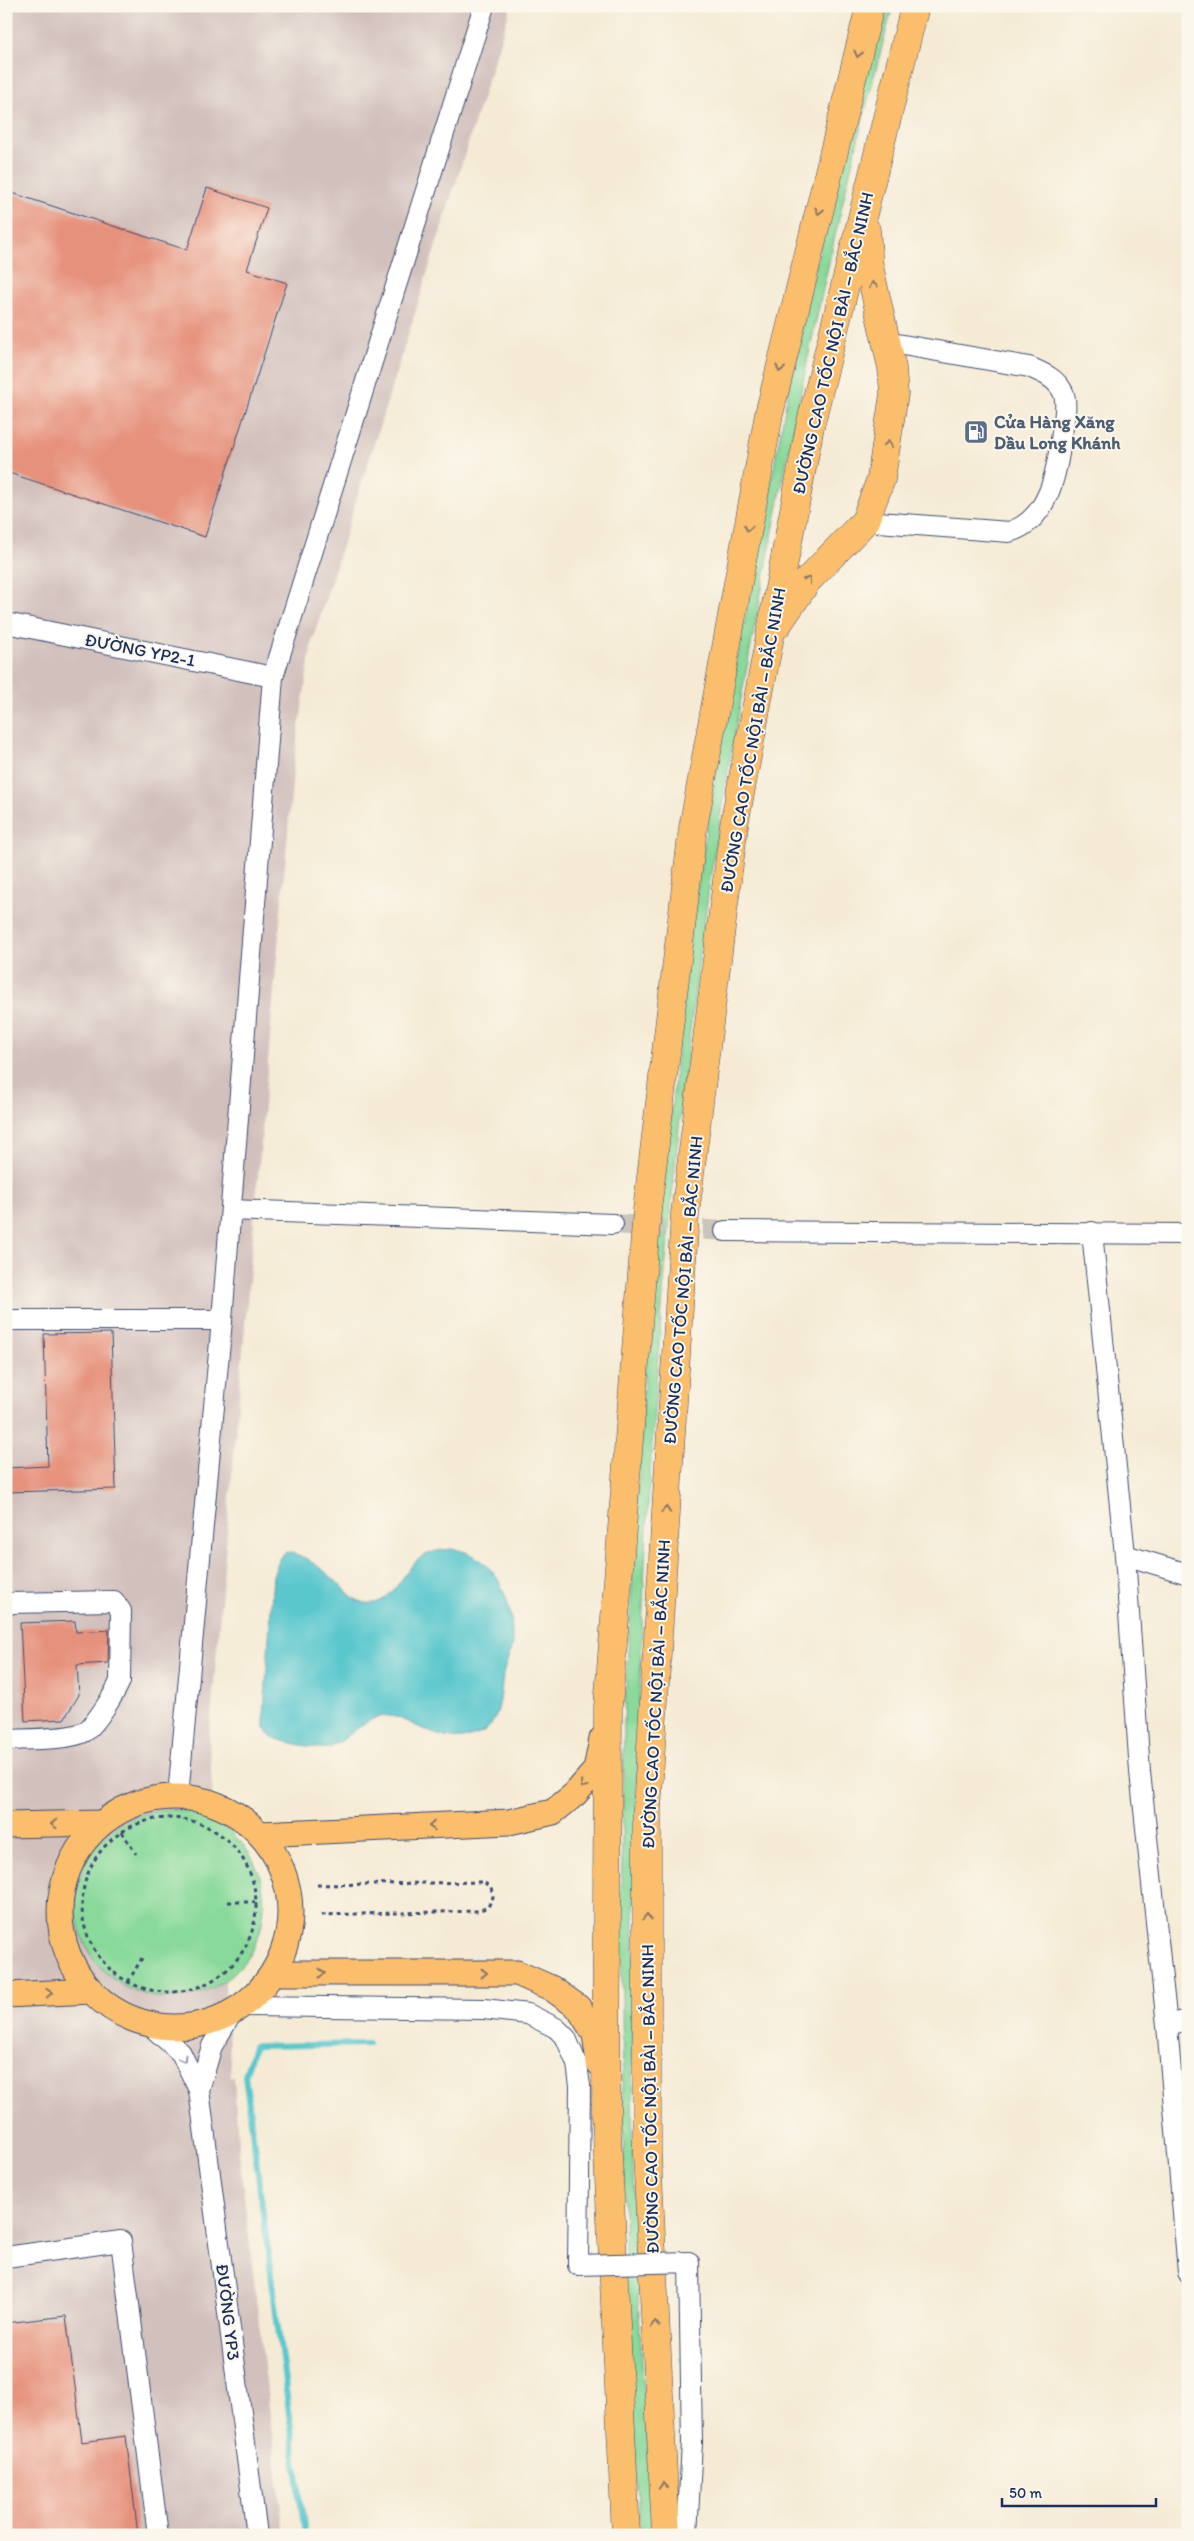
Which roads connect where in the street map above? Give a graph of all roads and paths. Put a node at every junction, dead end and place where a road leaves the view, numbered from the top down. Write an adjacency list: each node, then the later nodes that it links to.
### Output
1 (484, 6): 9 (street)
2 (870, 6): 20 (highway, one-way to 20)
3 (914, 6): 4 (highway, ĐƯỜNG CAO TỐC NỘI BÀI – BẮC NINH)
4 (864, 210): 5 (highway, one-way to 4); 8 (highway, ĐƯỜNG CAO TỐC NỘI BÀI – BẮC NINH)
5 (886, 342): 6 (highway, one-way to 5); 6 (street)
6 (864, 520): 8 (highway, one-way to 6)
7 (6, 623): 9 (street, ĐƯỜNG YP2-1)
8 (771, 635): 47 (highway, ĐƯỜNG CAO TỐC NỘI BÀI – BẮC NINH, one-way to 8)
9 (273, 676): 10 (street)
10 (231, 1210): 11 (street); 16 (street)
11 (613, 1224)
12 (724, 1231): 13 (street)
13 (1092, 1232): 14 (street); 17 (street)
14 (1188, 1234)
15 (6, 1320): 16 (street)
16 (222, 1320): 22 (street)
17 (1125, 1556): 18 (street); 39 (street)
18 (1188, 1574)
19 (6, 1606): 21 (street)
20 (608, 1707): 25 (main road, one-way to 25); 41 (highway)
21 (6, 1740)
22 (178, 1796): 24 (main road); 25 (main road)
23 (6, 1825): 24 (main road, one-way to 23)
24 (111, 1828): 26 (path); 29 (path); 33 (path); 34 (main road)
25 (261, 1834): 32 (main road)
26 (136, 1854)
27 (317, 1885): 30 (path)
28 (228, 1902): 29 (path)
29 (255, 1902): 33 (path)
30 (318, 1915)
31 (142, 1958): 33 (path)
32 (273, 1973): 36 (main road); 41 (main road, one-way to 41)
33 (128, 1982)
34 (92, 1991): 35 (main road, one-way to 34); 38 (main road)
35 (6, 1994)
36 (237, 2009): 38 (main road); 40 (street); 48 (street, bridge)
37 (1188, 2020): 39 (street)
38 (149, 2024): 40 (street, one-way to 40)
39 (1167, 2025): 43 (street)
40 (199, 2090): 45 (street, ĐƯỜNG YP3)
41 (606, 2114): 46 (highway)
42 (6, 2257): 44 (street)
43 (1188, 2272)
44 (158, 2535)
45 (257, 2535)
46 (626, 2535)
47 (666, 2535)
48 (687, 2535)

